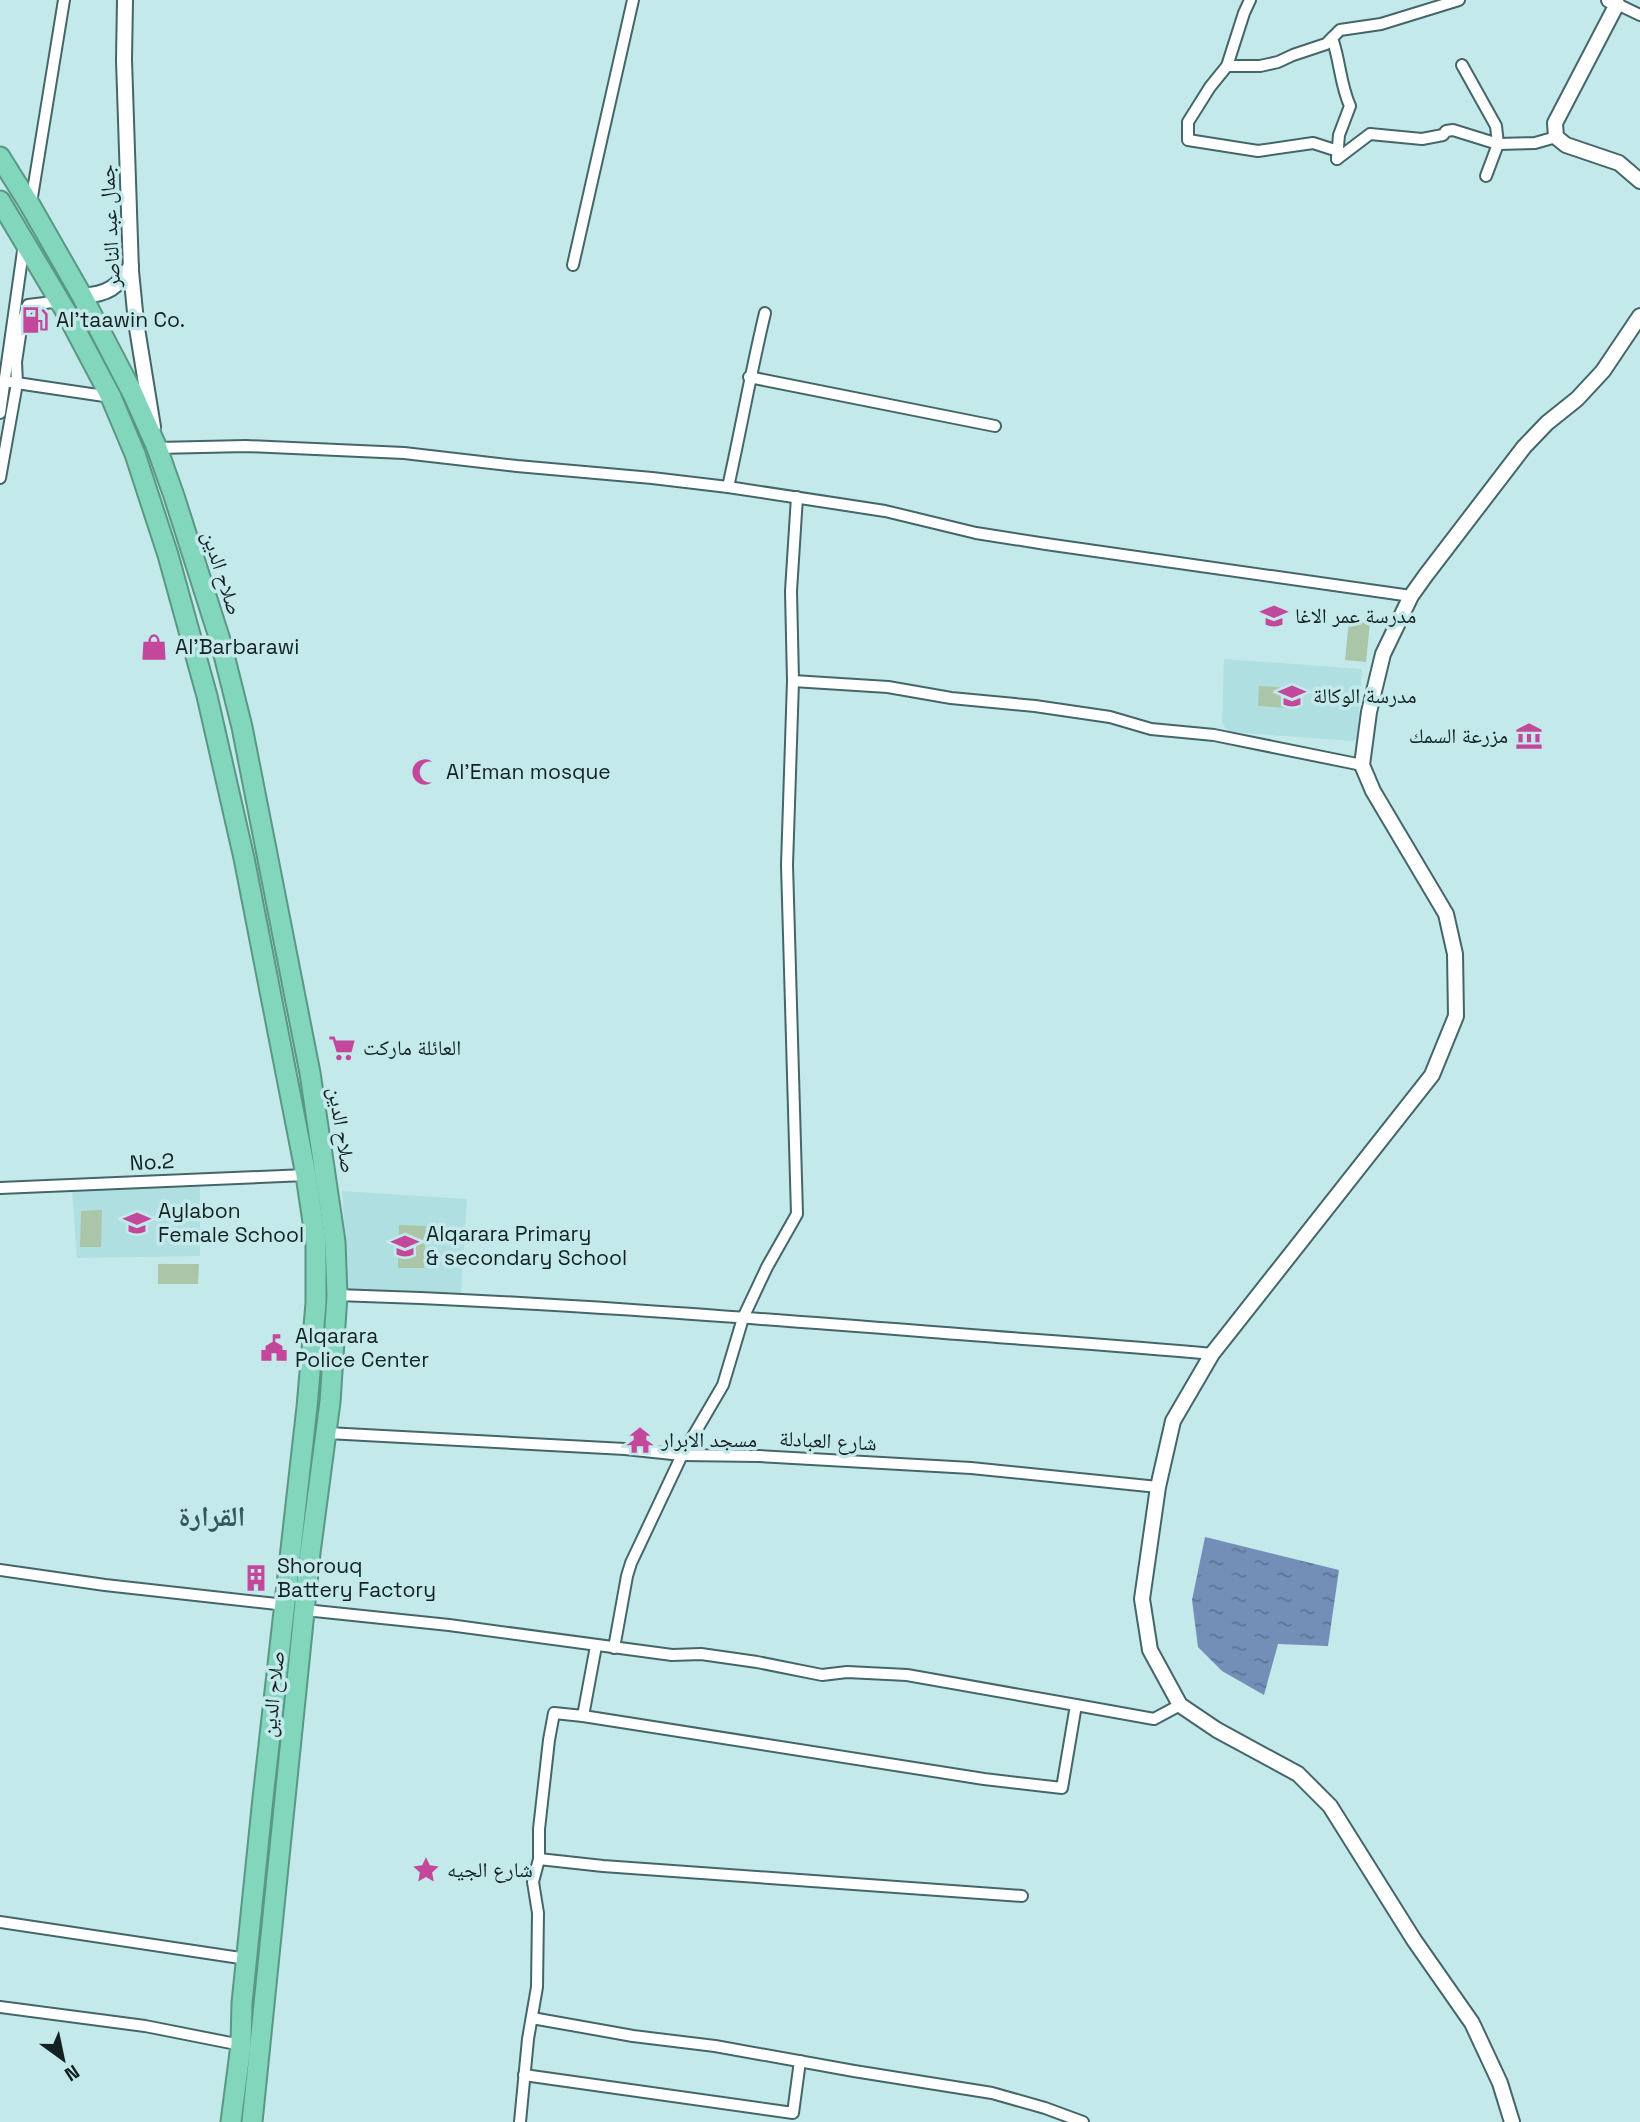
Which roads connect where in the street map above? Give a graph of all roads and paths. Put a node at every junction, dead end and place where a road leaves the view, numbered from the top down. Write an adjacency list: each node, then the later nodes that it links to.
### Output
1 (64, 0): 20 (street)
2 (125, 0): 23 (street, جمال عبد الناصر)
3 (633, 0): 22 (street)
4 (1250, 0): 10 (street)
5 (1459, 0): 8 (street)
6 (1616, 1): 7 (street); 11 (street)
7 (1640, 15)
8 (1332, 38): 10 (street); 13 (street)
9 (1462, 65): 12 (street)
10 (1227, 66): 13 (street)
11 (1556, 137): 12 (street); 15 (street)
12 (1498, 144): 13 (street); 17 (street)
13 (1338, 151)
14 (0, 157): 20 (highway, صلاح الدين)
15 (1619, 163): 16 (street); 18 (street)
16 (1640, 169)
17 (1486, 176)
18 (1640, 181)
19 (0, 201): 21 (highway, صلاح الدين)
20 (30, 205): 24 (highway, صلاح الدين)
21 (24, 241): 25 (highway, صلاح الدين); 29 (street)
22 (573, 265)
23 (131, 266): 24 (street); 33 (street, جمال عبد الناصر)
24 (82, 296): 33 (highway, صلاح الدين)
25 (65, 310): 29 (street); 30 (highway, صلاح الدين)
26 (765, 313): 28 (street)
27 (1640, 316): 37 (street)
28 (749, 377): 32 (street); 35 (street)
29 (7, 382): 30 (street); 31 (street); 34 (street)
30 (111, 397): 40 (highway, صلاح الدين)
31 (0, 413)
32 (995, 425)
33 (156, 448): 35 (street); 39 (highway, صلاح الدين)
34 (0, 478)
35 (728, 487): 36 (street)
36 (797, 497): 37 (street); 38 (street)
37 (1411, 596): 41 (street)
38 (793, 681): 41 (street); 45 (street)
39 (244, 738): 40 (highway); 44 (highway, صلاح الدين)
40 (218, 744): 42 (highway, صلاح الدين)
41 (1362, 765): 46 (street)
42 (306, 1174): 43 (street, No.2); 49 (highway, صلاح الدين)
43 (0, 1188)
44 (337, 1295): 45 (street); 47 (highway, صلاح الدين)
45 (743, 1318): 46 (street); 48 (street)
46 (1212, 1354): 51 (street)
47 (327, 1433): 48 (street, شارع العبادلة); 50 (highway, صلاح الدين)
48 (682, 1455): 51 (street, شارع العبادلة); 57 (street)
49 (301, 1468): 50 (highway); 52 (highway, صلاح الدين)
50 (322, 1470): 53 (highway, صلاح الدين)
51 (1158, 1487): 59 (street)
52 (295, 1514): 53 (highway); 55 (highway, صلاح الدين)
53 (315, 1518): 55 (highway, صلاح الدين)
54 (0, 1570): 55 (street)
55 (295, 1607): 56 (street); 64 (highway, صلاح الدين); 67 (highway, صلاح الدين)
56 (596, 1646): 57 (street); 60 (street)
57 (614, 1648): 58 (street)
58 (1076, 1704): 59 (street); 60 (street)
59 (1180, 1705): 76 (street)
60 (583, 1716): 61 (street)
61 (539, 1859): 62 (street); 68 (street)
62 (1022, 1896)
63 (0, 1922): 64 (street)
64 (247, 1959): 65 (highway, صلاح الدين)
65 (242, 2003): 67 (highway); 69 (highway, صلاح الدين)
66 (0, 2007): 69 (street)
67 (264, 2010): 73 (highway, صلاح الدين)
68 (532, 2018): 70 (street); 71 (street)
69 (241, 2045): 72 (highway, صلاح الدين)
70 (800, 2062): 71 (street); 75 (street)
71 (524, 2075): 74 (street)
72 (231, 2122)
73 (252, 2122)
74 (520, 2122)
75 (1083, 2122)
76 (1512, 2122)

